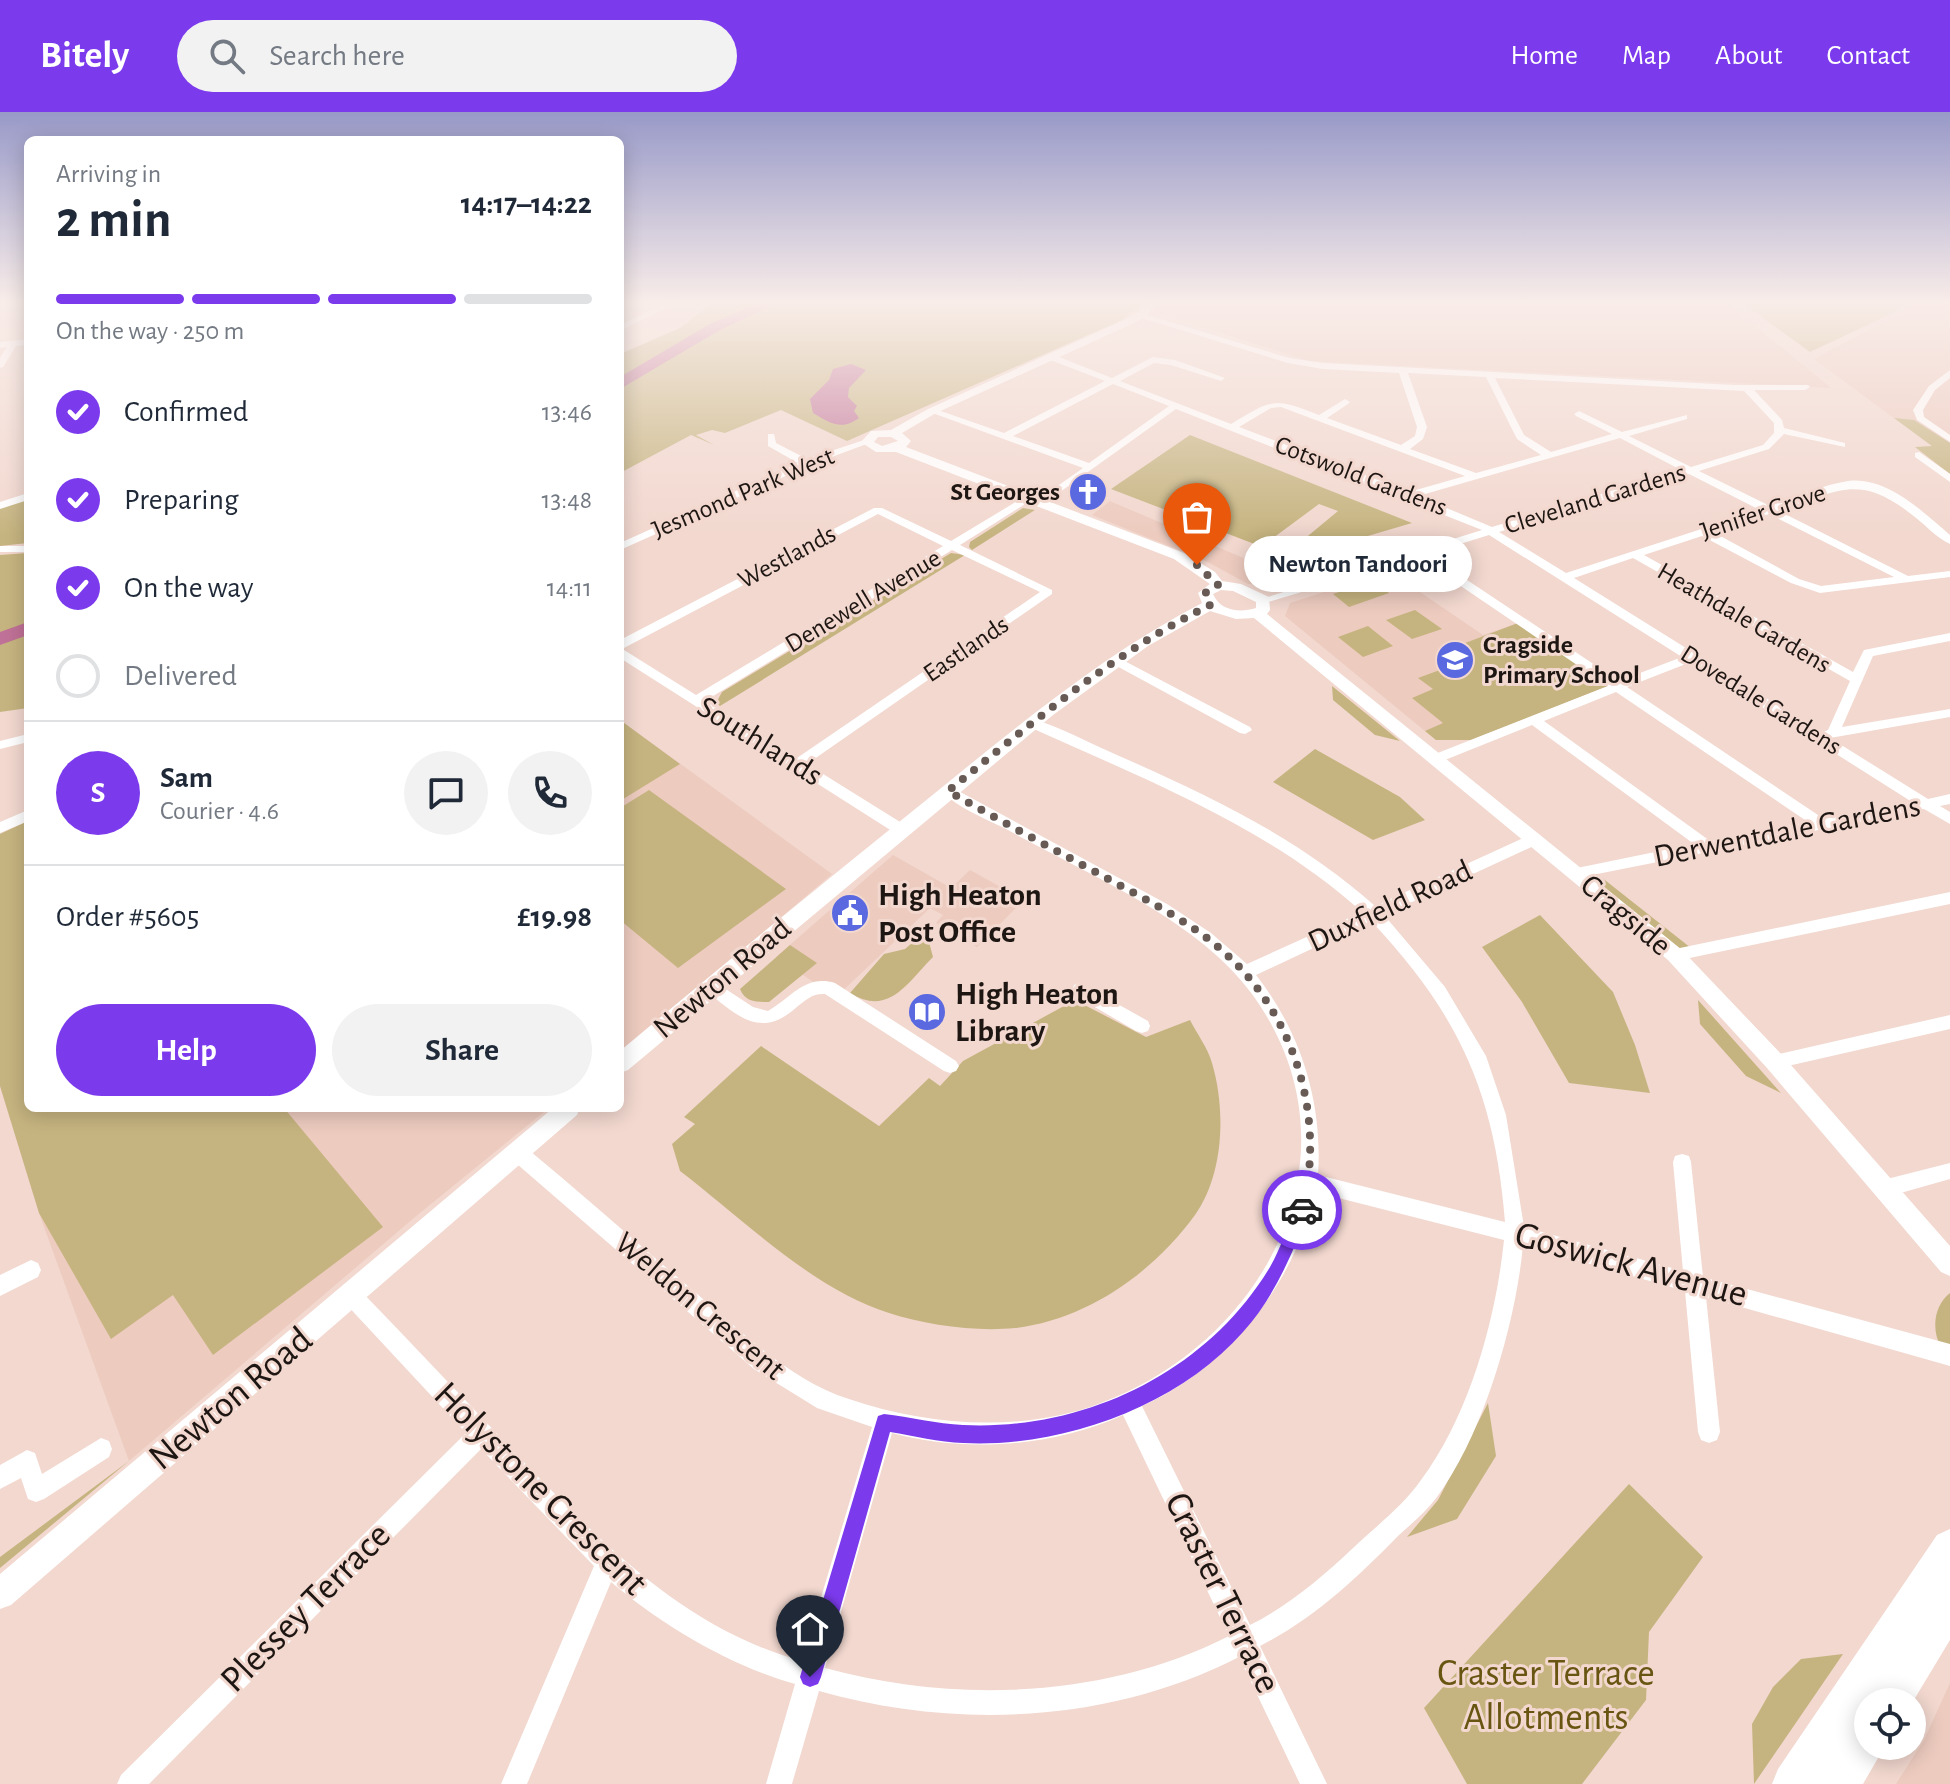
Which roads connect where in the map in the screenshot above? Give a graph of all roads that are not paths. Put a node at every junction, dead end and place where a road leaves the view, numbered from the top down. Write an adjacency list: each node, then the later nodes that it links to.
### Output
1 (1002, 379): 11 (street)
2 (1406, 379): 25 (street)
3 (1491, 379): 27 (street)
4 (1569, 379): 8 (street)
5 (1943, 379): 21 (street)
6 (1111, 380): 10 (street, Cotswold Gardens); 20 (street)
7 (1805, 387): 8 (street)
8 (1747, 388): 16 (street)
9 (1345, 402): 13 (street)
10 (1176, 405): 15 (street, Cotswold Gardens); 29 (street, Denewell Avenue)
11 (932, 411): 17 (street); 20 (street)
12 (1579, 414): 18 (street)
13 (1322, 417): 15 (street); 25 (street)
14 (1684, 417): 18 (street)
15 (1234, 426): 33 (street, Cotswold Gardens)
16 (1781, 430): 23 (street); 30 (street, Cleveland Gardens)
17 (894, 433): 22 (street); 24 (street)
18 (1621, 435): 27 (street); 30 (street)
19 (771, 436): 28 (street)
20 (1004, 437): 29 (street)
21 (1950, 439)
22 (867, 442): 24 (street); 28 (street, Jesmond Park West)
23 (1842, 445)
24 (897, 448): 35 (street)
25 (1404, 448): 31 (street)
26 (1919, 455): 32 (street)
27 (1550, 456): 31 (street)
28 (806, 463): 41 (street, Jesmond Park West)
29 (1087, 466): 35 (street, Denewell Avenue)
30 (1693, 470): 37 (street); 38 (street, Cleveland Gardens)
31 (1476, 477): 33 (street)
32 (1950, 479)
33 (1411, 495): 38 (street, Cotswold Gardens)
34 (24, 497): 36 (street)
35 (1034, 502): 42 (street, Denewell Avenue); 50 (street)
36 (0, 506)
37 (1769, 509): 39 (street, Jenifer Grove); 40 (street, Jenifer Grove); 49 (street)
38 (1490, 530): 45 (street, Cleveland Gardens); 48 (street, Dovedale Gardens)
39 (1704, 532): 46 (street, Jenifer Grove); 49 (street)
40 (1950, 541)
41 (624, 545)
42 (954, 547): 54 (street, Westlands); 60 (street, Denewell Avenue); 69 (street, Eastlands)
43 (2, 549): 44 (street)
44 (24, 549)
45 (1420, 553): 52 (street, Cleveland Gardens); 59 (street)
46 (1634, 554): 48 (street, Jenifer Grove); 58 (street, Heathdale Gardens)
47 (1950, 574): 49 (street)
48 (1565, 577): 56 (street, Dovedale Gardens)
49 (1906, 579)
50 (1218, 585): 51 (street); 52 (street)
51 (1210, 605): 52 (street); 57 (street, Newton Road)
52 (1261, 606): 68 (street, Cragside)
53 (1950, 637): 58 (street)
54 (624, 643)
55 (624, 656): 60 (street, Southlands)
56 (1692, 657): 59 (street); 65 (street, Dovedale Gardens)
57 (1117, 661): 63 (street, Newton Road); 64 (street)
58 (1856, 679): 65 (street)
59 (1618, 686): 62 (street); 75 (street)
60 (696, 701): 69 (street, Southlands)
61 (1950, 713): 65 (street)
62 (1534, 720): 68 (street); 79 (street)
63 (1032, 723): 70 (street, Newton Road); 82 (street, Holystone Crescent)
64 (1245, 730)
65 (1826, 735): 72 (street, Dovedale Gardens)
66 (24, 739): 67 (street)
67 (0, 745)
68 (1435, 759): 78 (street, Cragside)
69 (797, 764): 77 (street, Southlands)
70 (948, 791): 77 (street, Newton Road); 84 (street, Weldon Crescent)
71 (1950, 799): 72 (street, Derwentdale Gardens)
72 (1926, 804): 74 (street, Dovedale Gardens); 75 (street, Derwentdale Gardens)
73 (24, 817): 76 (street)
74 (1950, 819)
75 (1821, 824): 79 (street, Derwentdale Gardens)
76 (0, 828)
77 (900, 829): 85 (street, Newton Road)
78 (1535, 839): 80 (street, Cragside); 82 (street, Duxfield Road)
79 (1708, 847): 80 (street, Derwentdale Gardens)
80 (1577, 873): 83 (street, Cragside)
81 (1950, 898): 83 (street)
82 (1374, 913): 84 (street, Duxfield Road); 98 (street, Holystone Crescent)
83 (1675, 955): 90 (street, Cragside)
84 (1244, 973): 96 (street, Weldon Crescent)
85 (712, 986): 89 (street, Newton Road); 91 (street)
86 (1080, 990): 88 (street)
87 (1950, 1022): 90 (street)
88 (1142, 1026)
89 (624, 1061)
90 (1775, 1062): 97 (street, Cragside)
91 (950, 1066)
92 (564, 1112): 93 (street, Newton Road)
93 (517, 1152): 103 (street, Newton Road); 106 (street, Weldon Crescent)
94 (1682, 1162): 101 (street)
95 (1950, 1171): 97 (street)
96 (1310, 1182): 98 (street, Goswick Avenue); 105 (street, Weldon Crescent)
97 (1883, 1189): 99 (street, Cragside)
98 (1515, 1234): 101 (street, Goswick Avenue); 115 (street, Holystone Crescent)
99 (1950, 1264)
100 (31, 1270): 102 (street)
101 (1693, 1282): 104 (street, Goswick Avenue); 107 (street)
102 (0, 1286)
103 (352, 1296): 108 (street, Holystone Crescent); 113 (street, Newton Road)
104 (1950, 1355)
105 (1129, 1403): 106 (street, Weldon Crescent); 115 (street, Craster Terrace)
106 (884, 1422): 116 (street)
107 (1709, 1432)
108 (481, 1433): 112 (street, Holystone Crescent); 119 (street, Plessey Terrace)
109 (101, 1449): 110 (street)
110 (0, 1478)
111 (1950, 1548): 123 (main road)
112 (606, 1566): 116 (street, Holystone Crescent); 120 (street)
113 (0, 1594)
114 (1950, 1604): 117 (main road)
115 (1246, 1642): 116 (street, Holystone Crescent); 122 (street, Craster Terrace)
116 (810, 1677): 121 (street)
117 (1898, 1688)
118 (1854, 1759): 124 (main road)
119 (130, 1784)
120 (514, 1784)
121 (779, 1784)
122 (1314, 1784)
123 (1793, 1784)
124 (1838, 1784)

